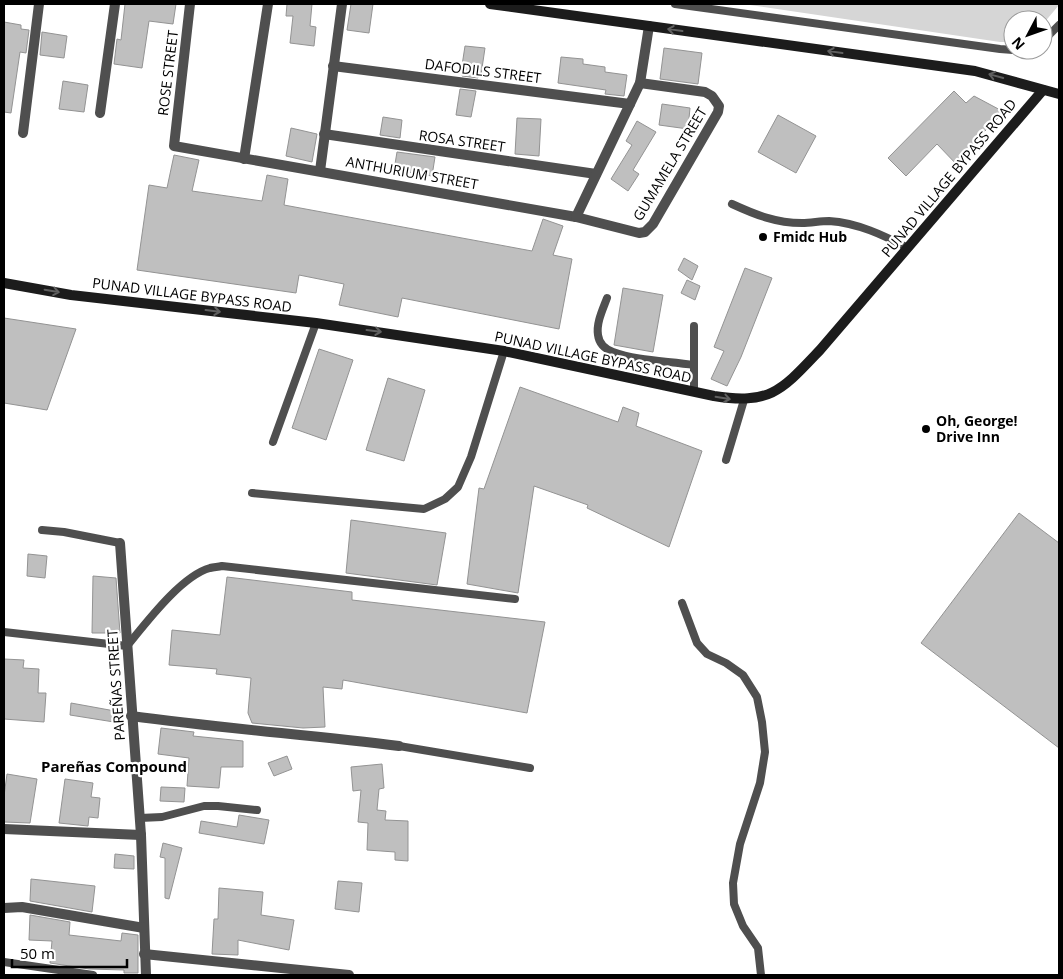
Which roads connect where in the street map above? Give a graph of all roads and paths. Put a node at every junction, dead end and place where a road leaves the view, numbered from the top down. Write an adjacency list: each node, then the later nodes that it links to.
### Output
1 (39, 4): 16 (street)
2 (115, 4): 15 (street)
3 (190, 4): 18 (street, ROSE STREET)
4 (268, 4): 19 (street)
5 (342, 4): 10 (street)
6 (490, 4): 8 (main road, PUNAD VILLAGE BYPASS ROAD)
7 (675, 4): 9 (lane)
8 (649, 26): 11 (street); 12 (main road, PUNAD VILLAGE BYPASS ROAD, one-way to 8)
9 (1003, 49)
10 (333, 66): 14 (street, DAFODILS STREET); 17 (street)
11 (640, 83): 14 (street); 24 (street, GUMAMELA STREET)
12 (1043, 90): 13 (main road, PUNAD VILLAGE BYPASS ROAD); 25 (main road, PUNAD VILLAGE BYPASS ROAD)
13 (1059, 94)
14 (630, 104): 21 (street)
15 (100, 113)
16 (23, 133)
17 (324, 134): 20 (street); 21 (street, ROSA STREET)
18 (174, 146): 19 (street, ANTHURIUM STREET)
19 (244, 158): 20 (street, ANTHURIUM STREET)
20 (320, 171): 23 (street, ANTHURIUM STREET)
21 (596, 174): 23 (street)
22 (732, 204): 25 (lane)
23 (576, 217): 24 (street, ANTHURIUM STREET)
24 (645, 232)
25 (908, 248): 33 (main road, PUNAD VILLAGE BYPASS ROAD)
26 (4, 283): 28 (main road, PUNAD VILLAGE BYPASS ROAD, one-way to 28)
27 (607, 298): 31 (lane)
28 (316, 324): 30 (main road, PUNAD VILLAGE BYPASS ROAD, one-way to 30); 34 (lane)
29 (694, 326): 31 (lane)
30 (504, 351): 32 (main road, PUNAD VILLAGE BYPASS ROAD); 36 (lane)
31 (694, 365): 32 (lane)
32 (694, 392): 33 (main road, PUNAD VILLAGE BYPASS ROAD, one-way to 33)
33 (744, 400): 35 (lane)
34 (273, 442)
35 (726, 460)
36 (252, 493)
37 (42, 530): 38 (lane)
38 (120, 543): 42 (street, PAREÑAS STREET)
39 (514, 599): 42 (lane)
40 (682, 603): 57 (lane)
41 (4, 632): 42 (lane)
42 (127, 646): 43 (street, PAREÑAS STREET)
43 (131, 716): 44 (street); 47 (street, PAREÑAS STREET)
44 (398, 746): 45 (lane)
45 (530, 768)
46 (257, 810): 47 (lane)
47 (140, 818): 49 (street, PAREÑAS STREET)
48 (4, 830): 49 (street)
49 (141, 835): 51 (street, PAREÑAS STREET)
50 (4, 908): 51 (street)
51 (144, 928): 52 (street, PAREÑAS STREET)
52 (144, 954): 55 (street, PAREÑAS STREET); 56 (street)
53 (4, 962): 54 (lane)
54 (93, 975)
55 (146, 975)
56 (349, 975)
57 (760, 975)

